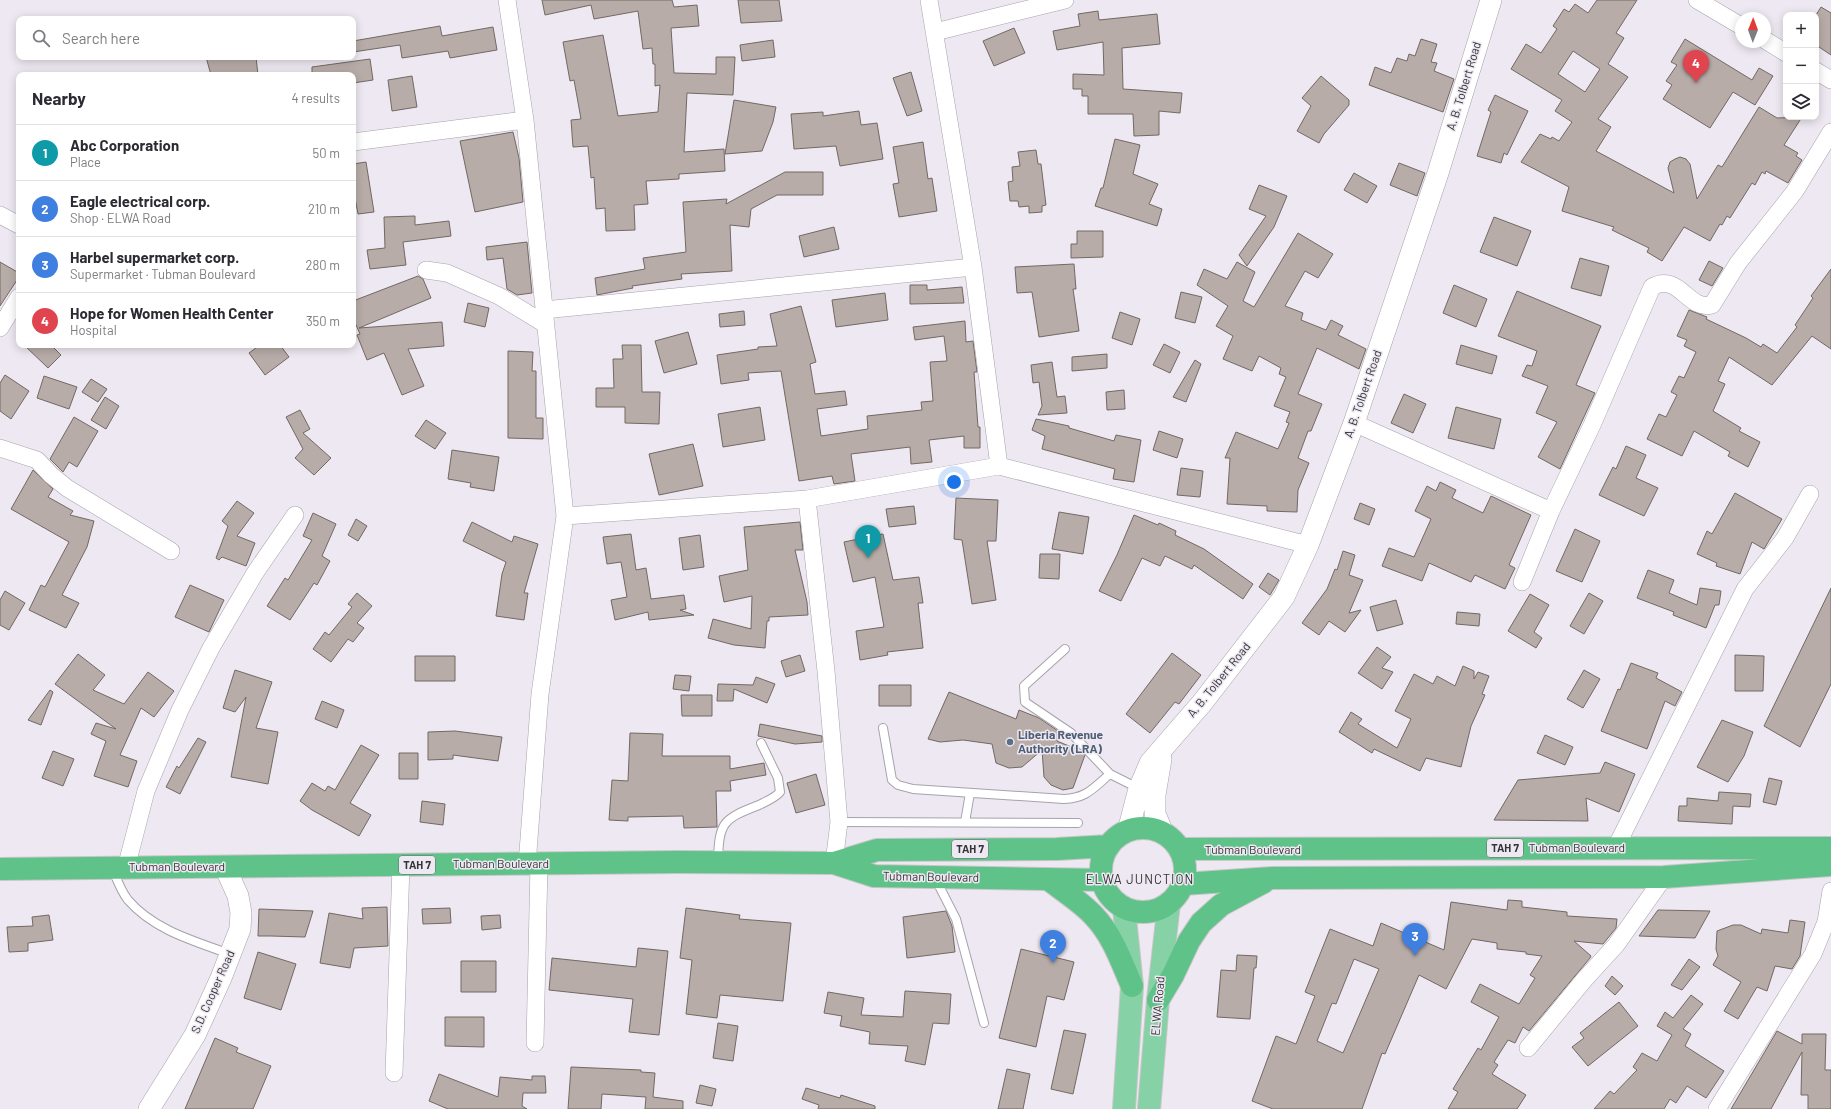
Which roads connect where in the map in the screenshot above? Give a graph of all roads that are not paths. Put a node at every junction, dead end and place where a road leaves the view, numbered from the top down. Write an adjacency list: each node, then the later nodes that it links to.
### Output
1 (507, 0): 12 (street)
2 (929, 0): 7 (street)
3 (1065, 0): 7 (street)
4 (1491, 0): 22 (street, A. B. Tolbert Road)
5 (1698, 0): 6 (street)
6 (1735, 22)
7 (935, 32): 17 (street)
8 (1771, 44): 9 (street)
9 (1783, 51)
10 (1819, 73): 11 (street)
11 (1831, 80)
12 (524, 120): 14 (street); 20 (street)
13 (1831, 132): 27 (street)
14 (356, 142)
15 (0, 215): 16 (street)
16 (16, 223)
17 (974, 267): 20 (street); 24 (street)
18 (426, 270): 20 (street)
19 (16, 302): 21 (street)
20 (544, 317): 29 (street)
21 (0, 328)
22 (1354, 423): 27 (street); 30 (street, A. B. Tolbert Road)
23 (0, 448): 31 (street)
24 (999, 466): 26 (street); 30 (street)
25 (1810, 494): 46 (street)
26 (807, 499): 29 (street); 40 (street)
27 (1552, 511): 32 (street)
28 (295, 515): 55 (street)
29 (565, 516): 51 (street)
30 (1308, 545): 36 (street, A. B. Tolbert Road)
31 (171, 551)
32 (1522, 582)
33 (1065, 649): 37 (lane)
34 (884, 728): 39 (lane)
35 (761, 743): 49 (lane)
36 (1162, 750): 38 (street, A. B. Tolbert Road); 44 (street)
37 (1110, 774): 38 (lane); 39 (lane)
38 (1139, 789): 43 (street, A. B. Tolbert Road)
39 (970, 793): 41 (lane)
40 (839, 822): 41 (lane); 50 (street)
41 (965, 822): 42 (lane)
42 (1078, 823)
43 (1128, 831): 44 (highway); 45 (highway)
44 (1163, 833): 48 (highway)
45 (1109, 846): 50 (highway, Tubman Boulevard / TAH 7); 61 (highway)
46 (1616, 847): 47 (highway, Tubman Boulevard / TAH 7); 48 (highway, Tubman Boulevard / TAH 7)
47 (1831, 848)
48 (1180, 849): 62 (highway)
49 (718, 862): 50 (highway, Tubman Boulevard / TAH 7); 51 (highway, Tubman Boulevard / TAH 7)
50 (834, 863): 58 (highway, Tubman Boulevard / TAH 7)
51 (533, 864): 52 (highway, Tubman Boulevard / TAH 7); 70 (street)
52 (401, 865): 54 (highway, Tubman Boulevard / TAH 7); 72 (street)
53 (1831, 865): 57 (highway)
54 (225, 867): 55 (highway, Tubman Boulevard / TAH 7); 66 (street, S.D. Cooper Road)
55 (119, 868): 56 (highway, Tubman Boulevard / TAH 7); 66 (lane)
56 (0, 869)
57 (1664, 877): 59 (highway); 71 (street)
58 (935, 878): 60 (highway, Tubman Boulevard / TAH 7); 69 (lane)
59 (1272, 878): 62 (highway); 68 (highway)
60 (1048, 879): 61 (highway, Tubman Boulevard / TAH 7); 67 (highway)
61 (1102, 880): 65 (highway)
62 (1183, 884): 64 (highway)
63 (1831, 891): 76 (street)
64 (1169, 903): 65 (highway); 68 (main road, ELWA Road)
65 (1124, 908): 67 (main road)
66 (231, 955): 73 (street, S.D. Cooper Road)
67 (1132, 986): 74 (main road)
68 (1158, 1000): 75 (main road, ELWA Road)
69 (984, 1023)
70 (535, 1043)
71 (1528, 1048)
72 (394, 1073)
73 (149, 1109)
74 (1124, 1109)
75 (1149, 1109)
76 (1717, 1109)

